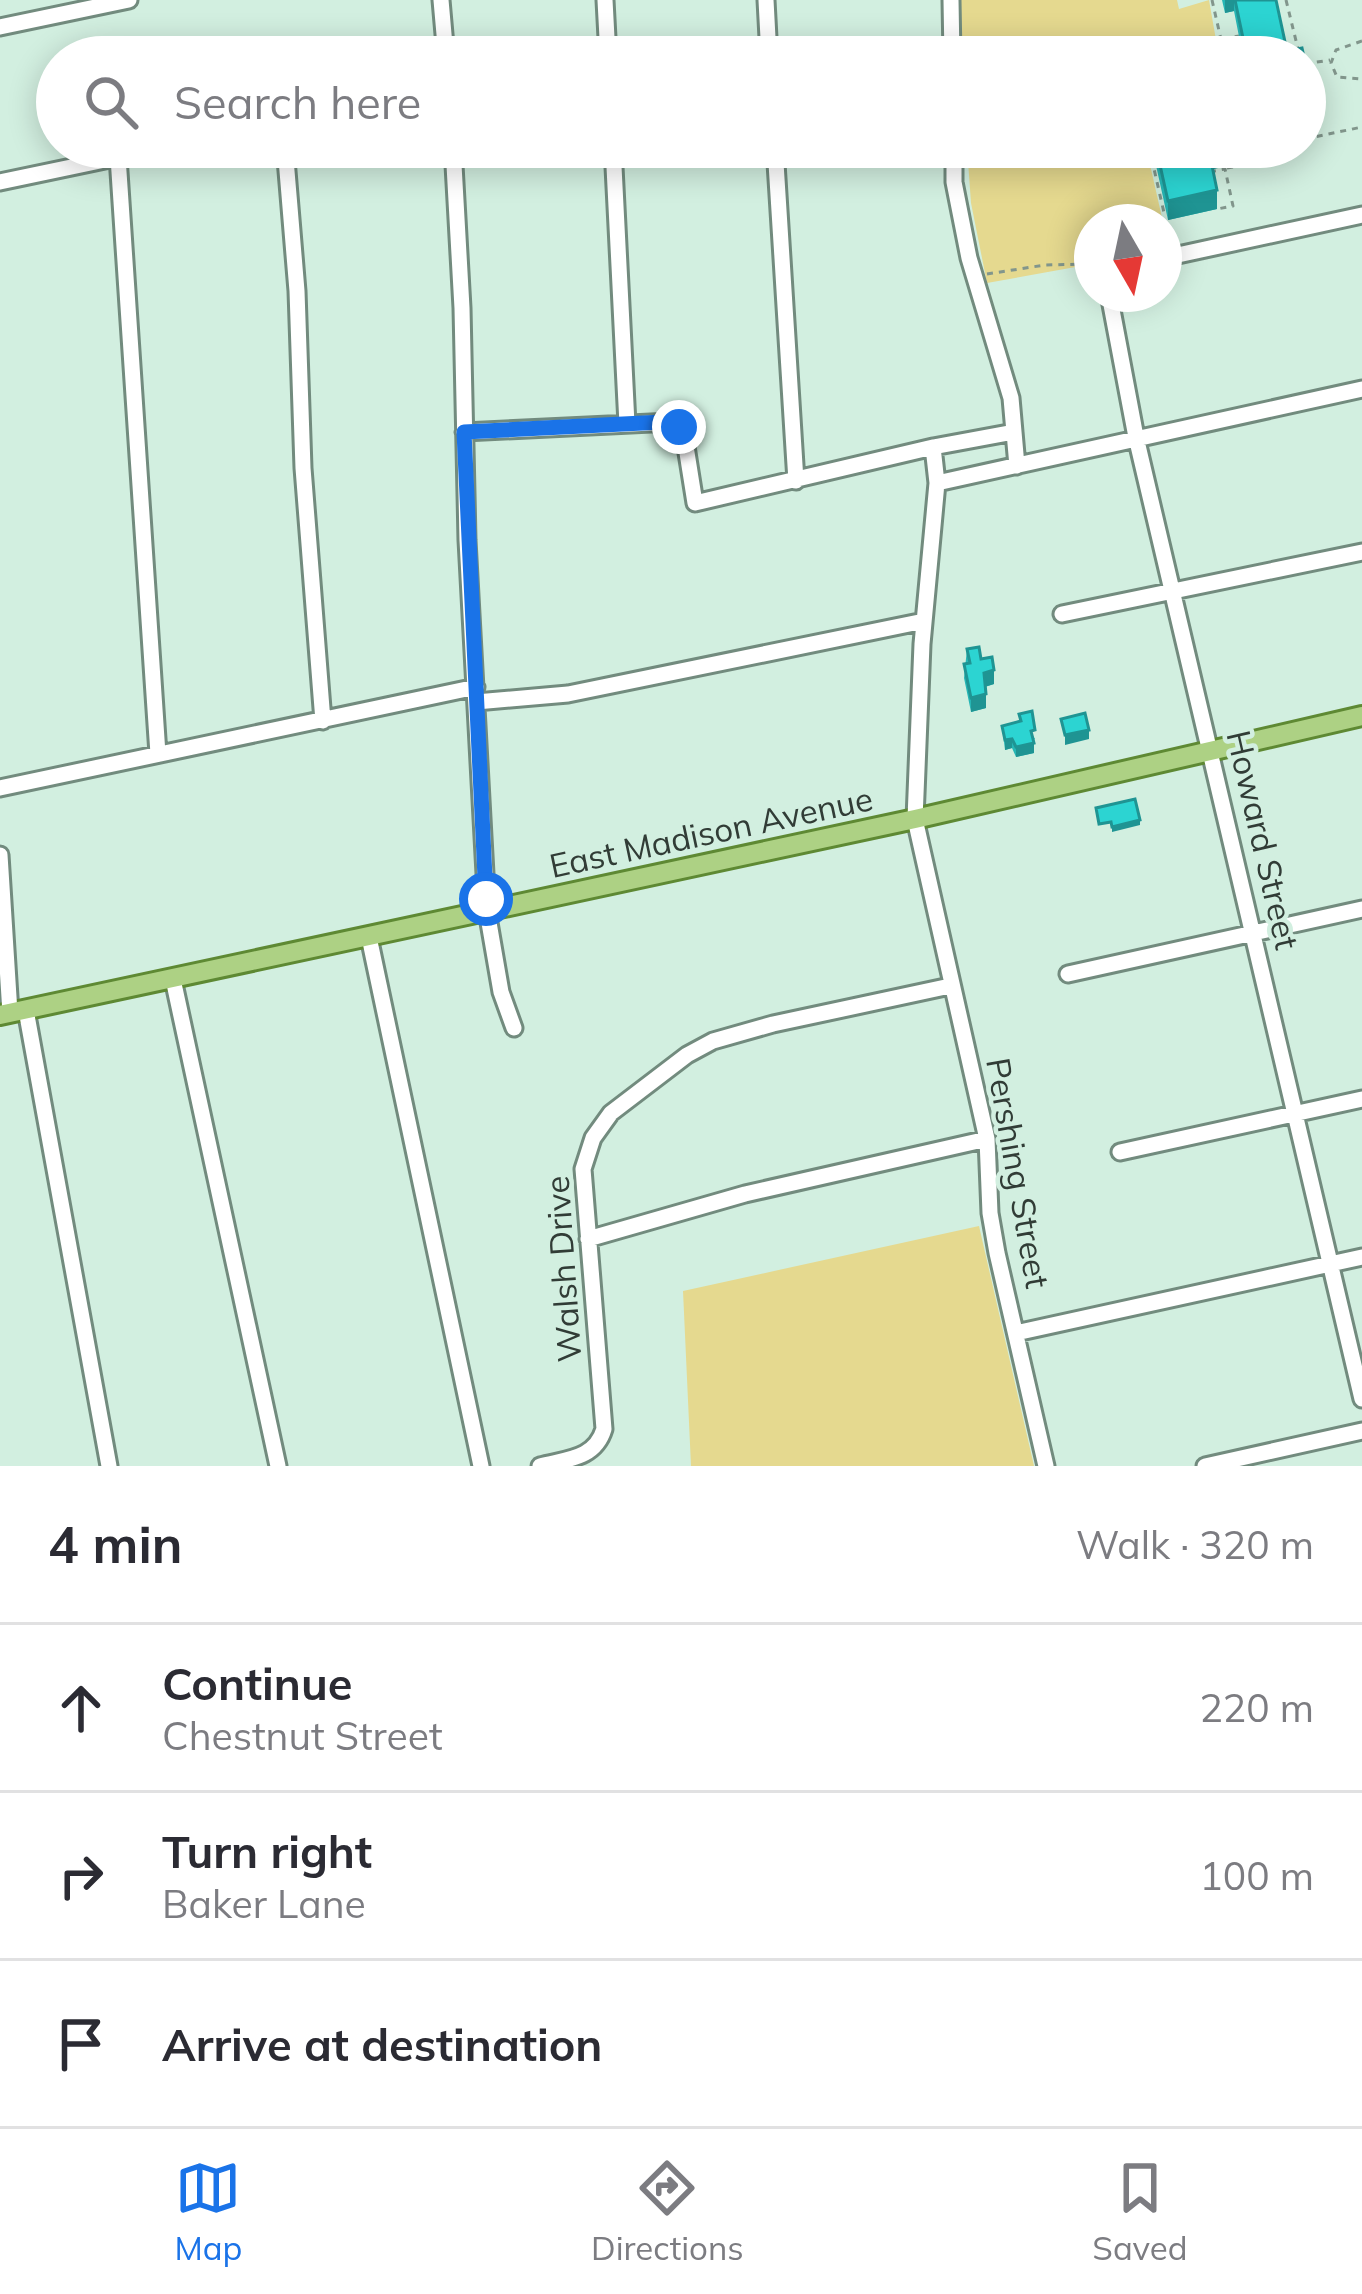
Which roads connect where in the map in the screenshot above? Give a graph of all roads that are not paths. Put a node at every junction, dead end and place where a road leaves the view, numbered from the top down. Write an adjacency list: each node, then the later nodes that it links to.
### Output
1 (40, 0): 7 (street)
2 (129, 0): 7 (street)
3 (441, 0): 9 (street)
4 (605, 0): 10 (street)
5 (766, 0): 11 (street)
6 (951, 0): 12 (street)
7 (43, 18): 8 (street)
8 (0, 27)
9 (444, 36)
10 (607, 36)
11 (769, 36)
12 (952, 36)
13 (66, 168): 20 (street)
14 (119, 168): 41 (street)
15 (287, 168): 39 (street)
16 (454, 168): 26 (street)
17 (614, 168): 25 (street)
18 (776, 168): 31 (street)
19 (954, 168): 27 (street)
20 (0, 182)
21 (1362, 215): 22 (street)
22 (1182, 254)
23 (1112, 312): 28 (street, Howard Street)
24 (1362, 389): 28 (street)
25 (627, 424): 26 (street); 31 (street)
26 (464, 432): 37 (street)
27 (1014, 432): 29 (street); 30 (street)
28 (1136, 437): 30 (street); 34 (street, Howard Street)
29 (933, 447): 31 (street); 32 (street, Pershing Street)
30 (1017, 466): 32 (street)
31 (796, 481)
32 (937, 483): 36 (street, Pershing Street)
33 (1362, 552): 34 (street)
34 (1175, 593): 35 (street); 40 (street, Howard Street)
35 (1062, 614)
36 (925, 621): 37 (street); 43 (street, Pershing Street)
37 (476, 695): 39 (street); 46 (street)
38 (1362, 716): 40 (main road, East Madison Avenue)
39 (323, 721): 41 (street)
40 (1211, 750): 43 (main road, East Madison Avenue); 48 (street, Howard Street)
41 (158, 754): 42 (street)
42 (0, 788)
43 (915, 819): 46 (main road, East Madison Avenue); 52 (street, Pershing Street)
44 (0, 855): 47 (street)
45 (1362, 909): 48 (street)
46 (487, 911): 49 (main road, East Madison Avenue); 54 (street)
47 (2, 920): 53 (street)
48 (1255, 933): 50 (street); 56 (street, Howard Street)
49 (369, 937): 51 (main road, East Madison Avenue); 67 (street)
50 (1068, 974)
51 (173, 979): 53 (main road, East Madison Avenue); 66 (street)
52 (950, 986): 57 (street, Pershing Street); 59 (street, Walsh Drive)
53 (12, 1013): 65 (street)
54 (514, 1028)
55 (1362, 1100): 56 (street)
56 (1293, 1115): 58 (street); 61 (street, Howard Street)
57 (988, 1139): 59 (street); 62 (street, Pershing Street)
58 (1120, 1152)
59 (588, 1239): 68 (street, Walsh Drive)
60 (1362, 1257): 61 (street)
61 (1331, 1264): 62 (street); 63 (street, Howard Street)
62 (1016, 1333): 69 (street, Pershing Street)
63 (1362, 1399)
64 (1362, 1431): 70 (street)
65 (109, 1466)
66 (278, 1466)
67 (482, 1466)
68 (540, 1466)
69 (1046, 1466)
70 (1205, 1466)

